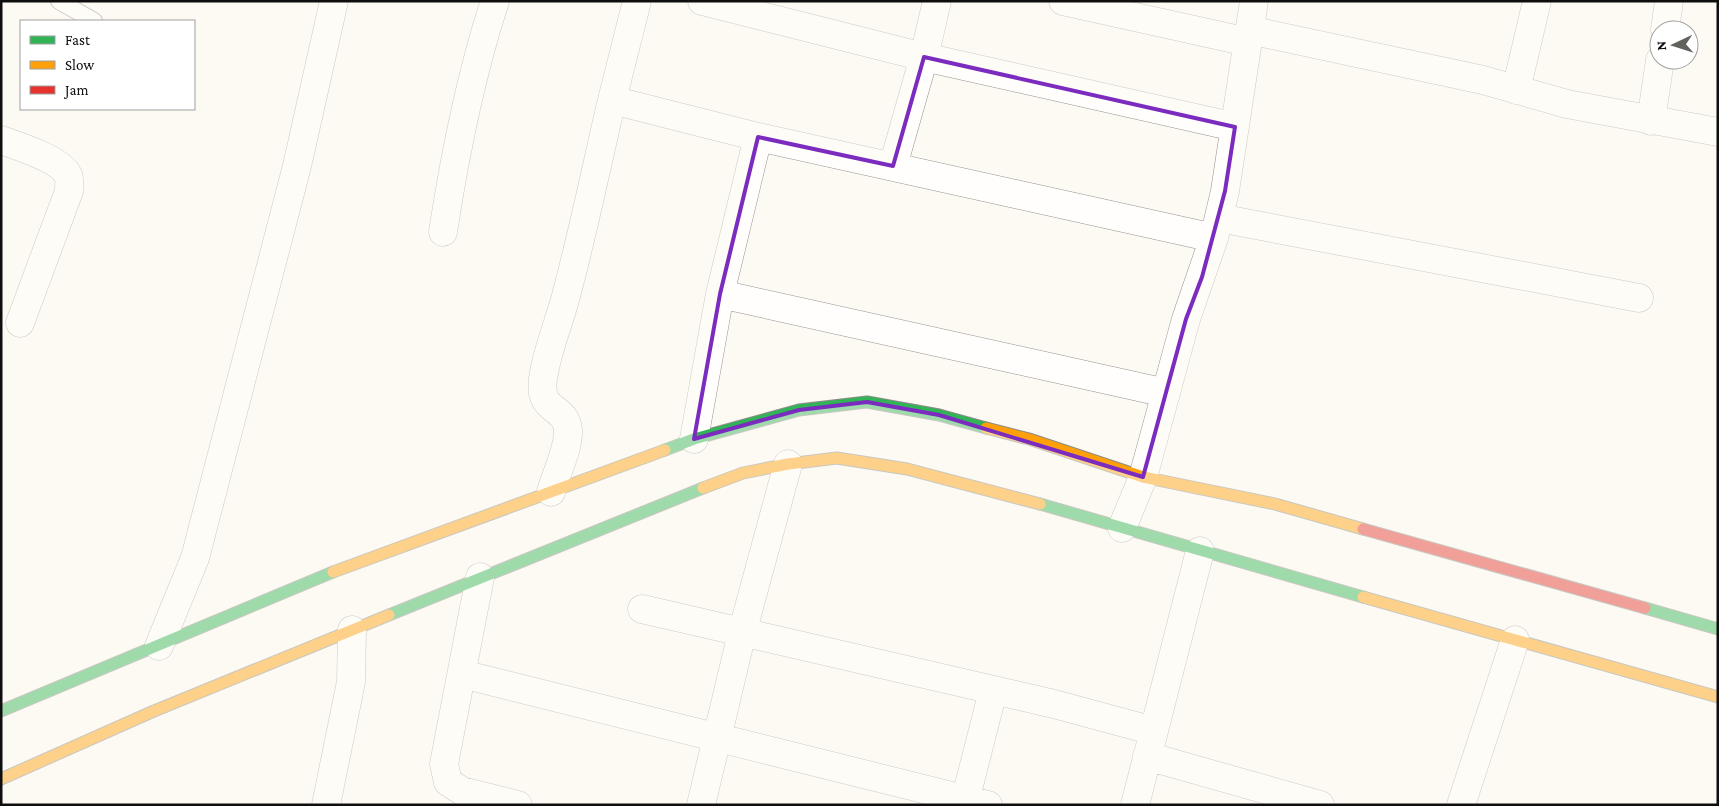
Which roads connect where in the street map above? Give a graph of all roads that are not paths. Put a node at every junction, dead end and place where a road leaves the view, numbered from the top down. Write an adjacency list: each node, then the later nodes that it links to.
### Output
1 (59, 1): 11 (lane)
2 (334, 1): 41 (street)
3 (495, 1): 25 (street)
4 (637, 1): 17 (street)
5 (702, 1): 14 (street)
6 (936, 1): 14 (street)
7 (1063, 1): 13 (street)
8 (1254, 1): 13 (street)
9 (1537, 1): 16 (street)
10 (1669, 1): 12 (street)
11 (92, 20)
12 (1666, 20)
13 (1248, 36): 16 (street); 19 (street)
14 (924, 57): 19 (street); 23 (street)
15 (1659, 70): 18 (street)
16 (1516, 90): 18 (street)
17 (612, 100): 21 (street); 32 (street)
18 (1651, 121): 20 (street)
19 (1235, 127): 24 (street)
20 (1718, 132)
21 (758, 137): 23 (street); 26 (street)
22 (1, 140): 28 (street)
23 (893, 166): 24 (street)
24 (1216, 228): 27 (street); 29 (street)
25 (443, 232)
26 (720, 294): 29 (street); 30 (street)
27 (1639, 298)
28 (20, 323)
29 (1166, 393): 33 (street)
30 (694, 439): 32 (street); 33 (street)
31 (788, 464): 33 (street); 35 (street); 39 (street)
32 (550, 492): 41 (street)
33 (1132, 503): 34 (street); 37 (street)
34 (1200, 551): 40 (street); 47 (street)
35 (480, 577): 38 (street); 42 (street)
36 (642, 609): 39 (street)
37 (1718, 629)
38 (352, 630): 48 (street); 50 (street)
39 (742, 633): 43 (street); 46 (street)
40 (1515, 640): 44 (street); 55 (street)
41 (159, 646): 45 (street)
42 (462, 674): 46 (street); 51 (street)
43 (993, 691): 47 (street); 49 (street)
44 (1718, 697)
45 (1, 711)
46 (716, 739): 49 (street); 52 (street)
47 (1151, 743): 53 (street); 54 (street)
48 (1, 779)
49 (973, 803)
50 (326, 805)
51 (518, 805)
52 (701, 805)
53 (1135, 805)
54 (1320, 805)
55 (1461, 805)

